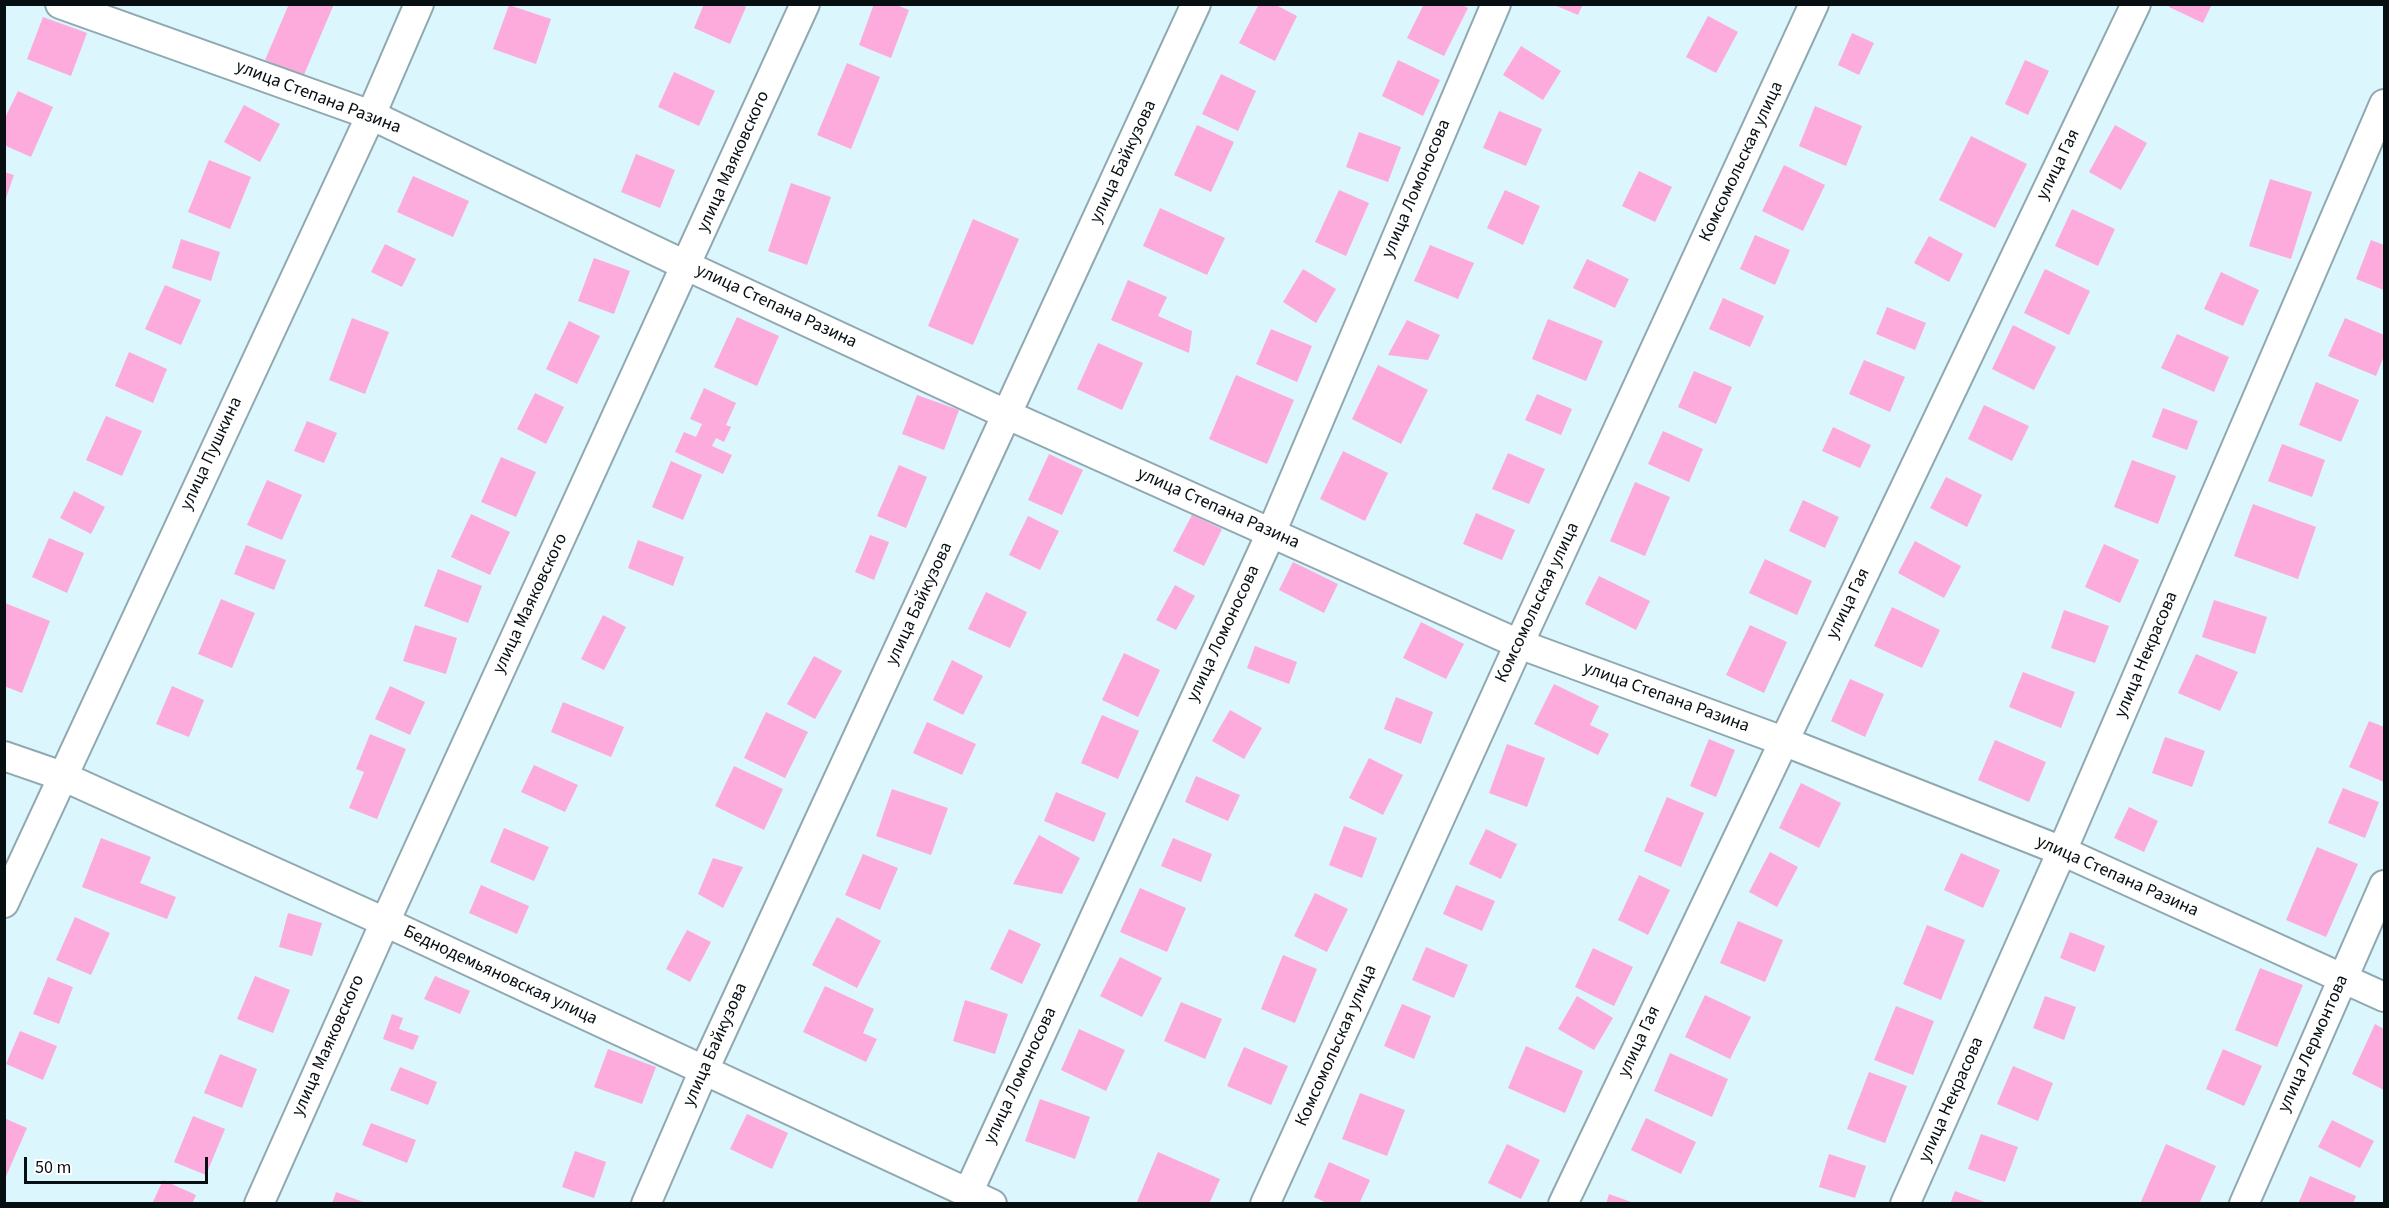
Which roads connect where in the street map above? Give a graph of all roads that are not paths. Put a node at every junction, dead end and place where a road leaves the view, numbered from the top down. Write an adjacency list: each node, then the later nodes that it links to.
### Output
1 (60, 4): 9 (street, улица Степана Разина)
2 (419, 4): 9 (street, улица Пушкина)
3 (805, 4): 10 (street, улица Маяковского)
4 (1196, 4): 11 (street, улица Байкузова)
5 (1496, 4): 12 (street, улица Ломоносова)
6 (1814, 4): 13 (street, Комсомольская улица)
7 (2136, 4): 14 (street, улица Гая)
8 (2385, 104): 17 (street, улица Некрасова)
9 (371, 115): 10 (street, улица Степана Разина); 16 (street, улица Пушкина)
10 (687, 266): 11 (street, улица Степана Разина); 20 (street, улица Маяковского)
11 (1008, 415): 12 (street, улица Степана Разина); 23 (street, улица Байкузова)
12 (1271, 533): 13 (street, улица Степана Разина); 24 (street, улица Ломоносова)
13 (1519, 644): 14 (street, улица Степана Разина); 27 (street, Комсомольская улица)
14 (1783, 741): 17 (street, улица Степана Разина); 28 (street, улица Гая)
15 (4, 756): 16 (street, Беднодемьяновская улица)
16 (62, 776): 19 (street, улица Пушкина); 20 (street, Беднодемьяновская улица)
17 (2062, 851): 21 (street, улица Степана Разина); 29 (street, улица Некрасова)
18 (2385, 885): 21 (street, улица Лермонтова)
19 (4, 903)
20 (385, 922): 23 (street, Беднодемьяновская улица); 25 (street, улица Маяковского)
21 (2343, 978): 22 (street, улица Степана Разина); 30 (street, улица Лермонтова)
22 (2385, 997)
23 (704, 1070): 24 (street, Беднодемьяновская улица); 26 (street, улица Байкузова)
24 (980, 1198)
25 (259, 1203)
26 (646, 1203)
27 (1265, 1203)
28 (1563, 1203)
29 (1905, 1203)
30 (2244, 1203)

